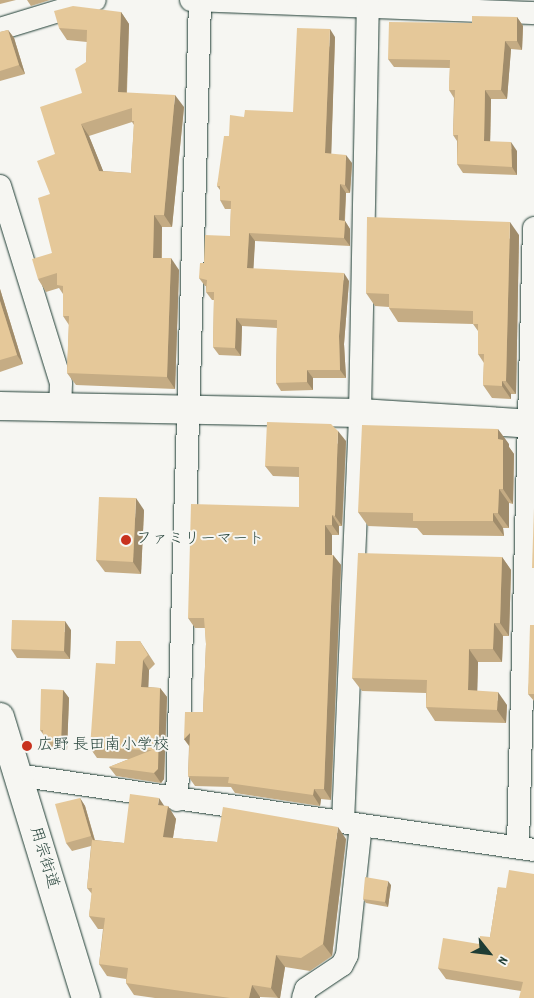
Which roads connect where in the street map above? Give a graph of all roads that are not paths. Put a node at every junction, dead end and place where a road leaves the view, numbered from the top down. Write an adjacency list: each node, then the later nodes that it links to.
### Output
1 (95, 0): 6 (street)
2 (191, 0): 3 (street)
3 (200, 0): 4 (street); 11 (street)
4 (368, 4): 5 (street); 12 (street)
5 (534, 13)
6 (0, 29)
7 (0, 186): 10 (street)
8 (534, 228): 13 (street)
9 (0, 406): 10 (street)
10 (60, 407): 11 (street)
11 (190, 411): 12 (street); 16 (street)
12 (360, 413): 13 (street); 17 (street)
13 (531, 423): 18 (street)
14 (0, 717): 15 (street, 用宗街道)
15 (11, 768): 16 (street); 19 (street, 用宗街道)
16 (177, 800): 17 (street)
17 (352, 824): 18 (street); 20 (street)
18 (526, 848)
19 (86, 998)
20 (303, 998)

